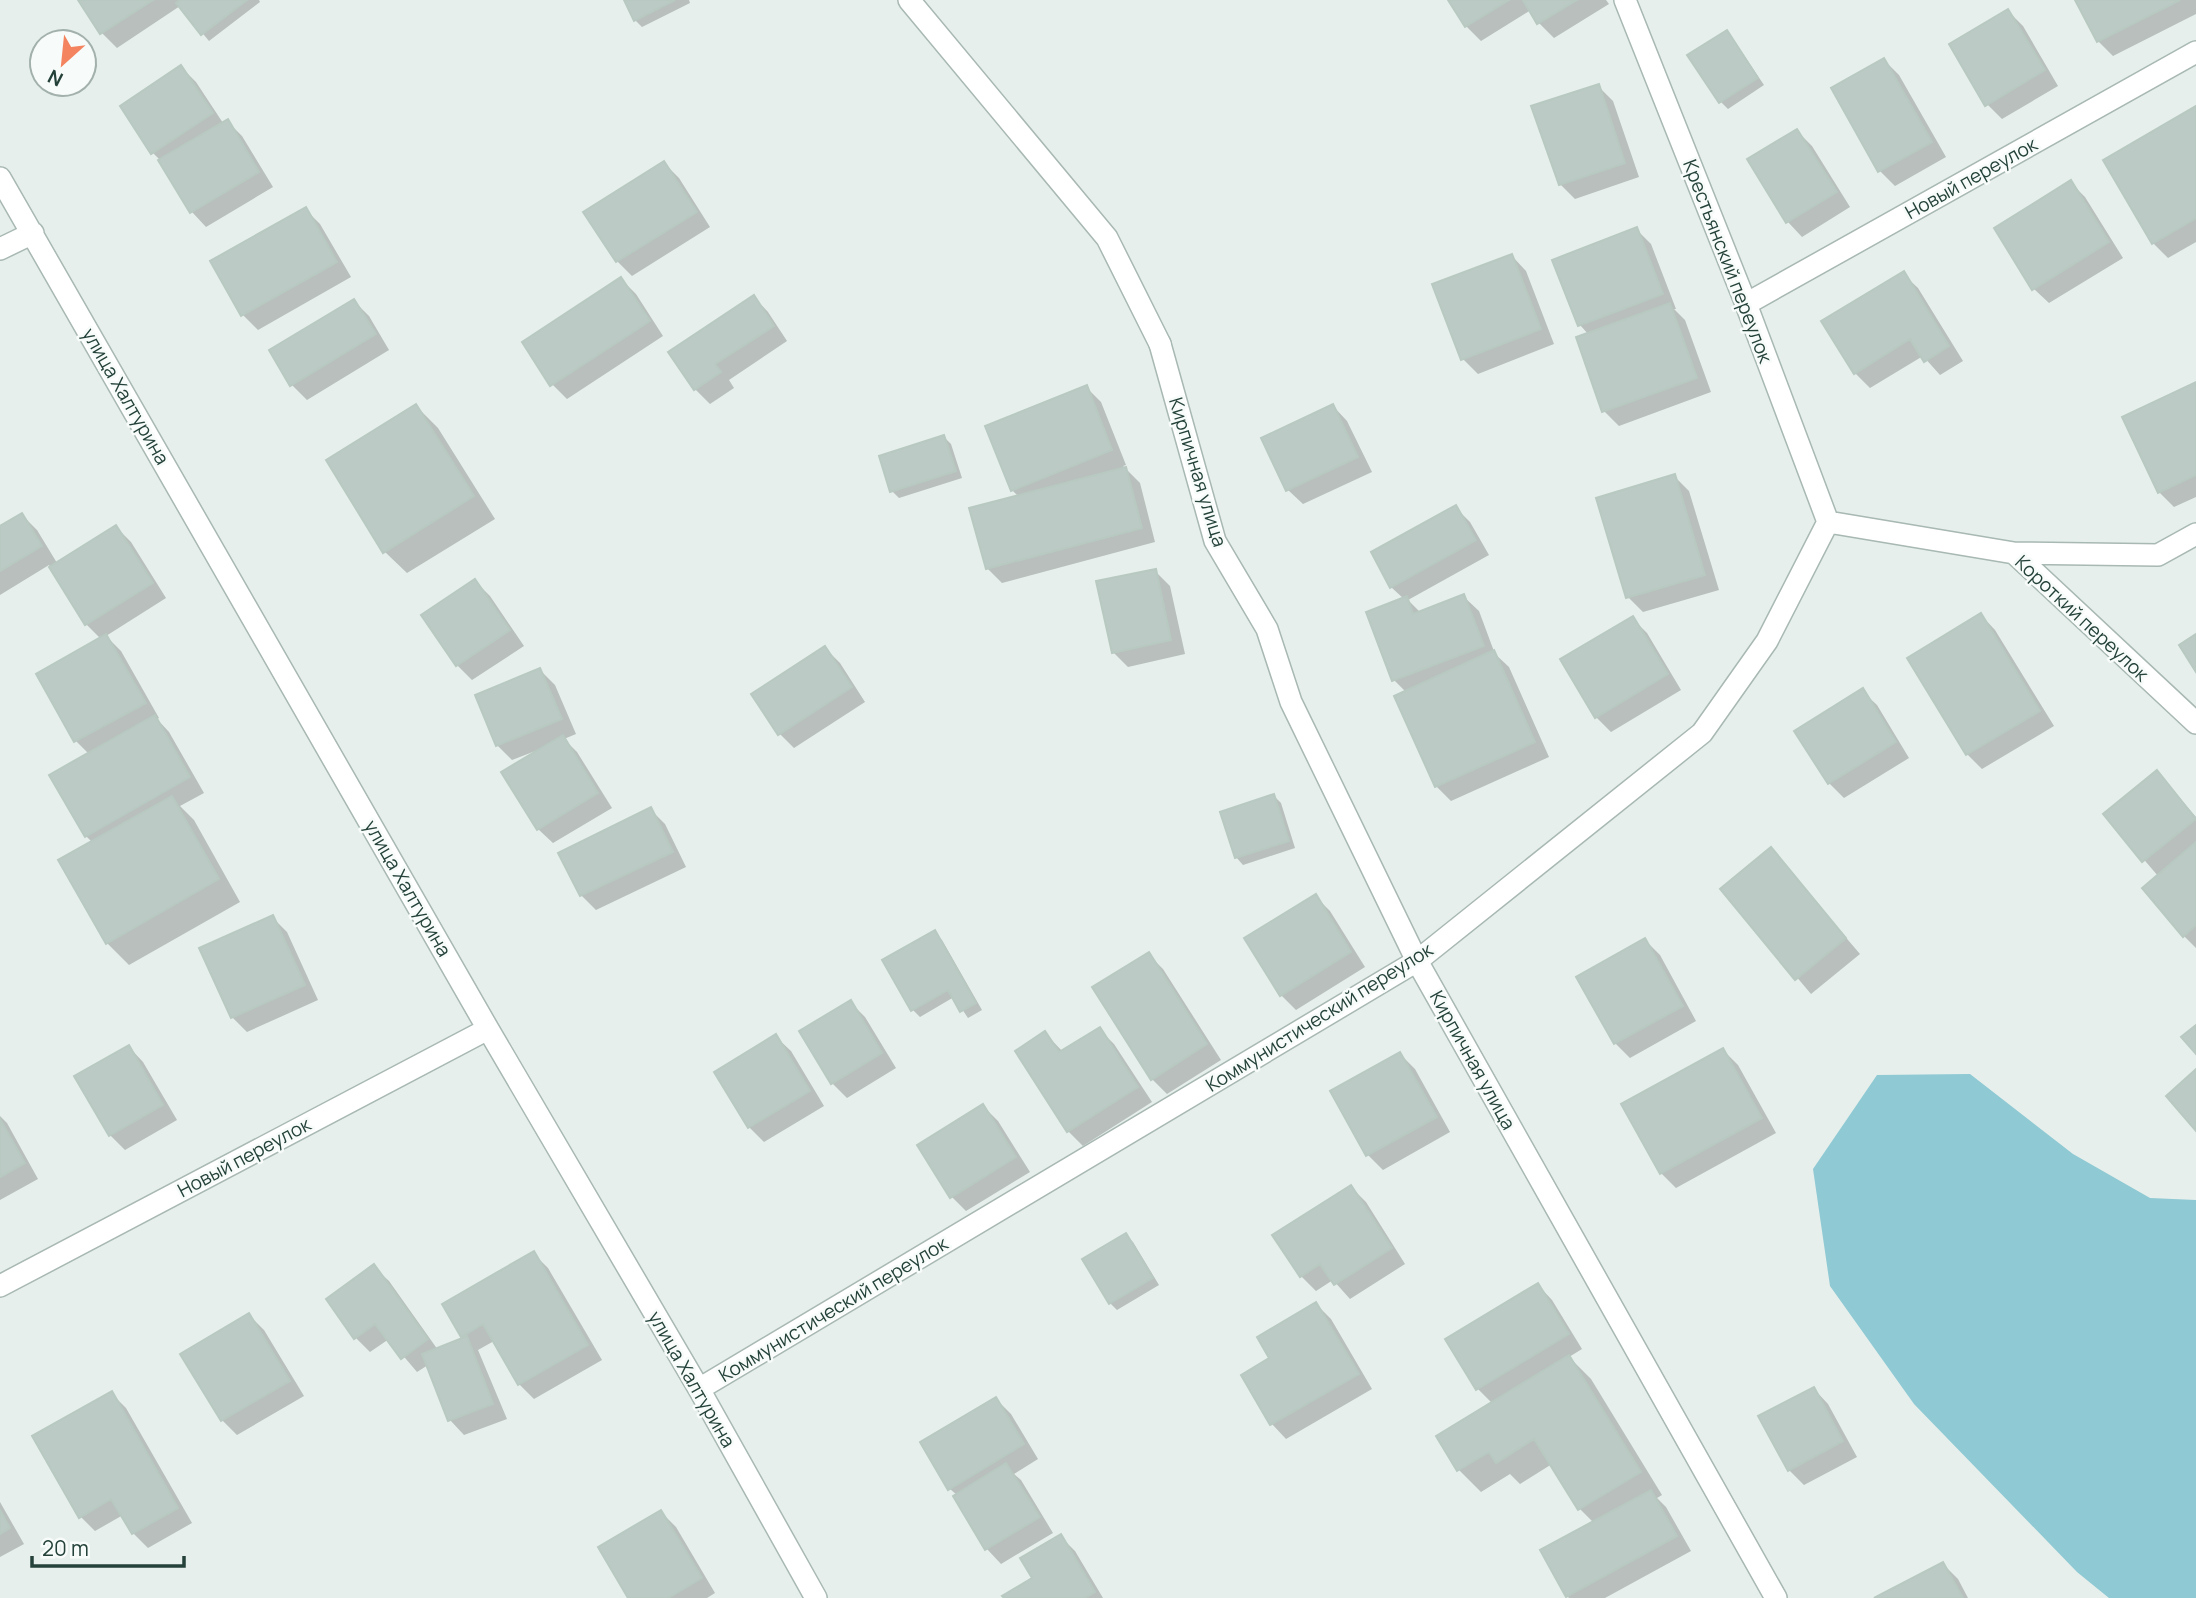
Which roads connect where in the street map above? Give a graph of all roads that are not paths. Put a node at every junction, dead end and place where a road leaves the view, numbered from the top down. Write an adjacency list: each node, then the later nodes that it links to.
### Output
1 (909, 0): 12 (street, Кирпичная улица)
2 (1625, 0): 7 (street, Крестьянский переулок)
3 (2196, 52): 7 (street, Новый переулок)
4 (0, 178): 5 (street, улица Халтурина)
5 (33, 233): 6 (street); 13 (street, улица Халтурина)
6 (0, 249)
7 (1746, 304): 8 (street, Крестьянский переулок)
8 (1828, 522): 10 (street, Короткий переулок); 12 (street, Коммунистический переулок)
9 (2196, 534): 10 (street)
10 (2014, 554): 11 (street, Короткий переулок)
11 (2196, 723)
12 (1417, 961): 15 (street, Коммунистический переулок); 17 (street, Кирпичная улица)
13 (488, 1029): 14 (street, Новый переулок); 15 (street, улица Халтурина)
14 (0, 1286)
15 (699, 1389): 16 (street, улица Халтурина)
16 (816, 1598)
17 (1776, 1598)

